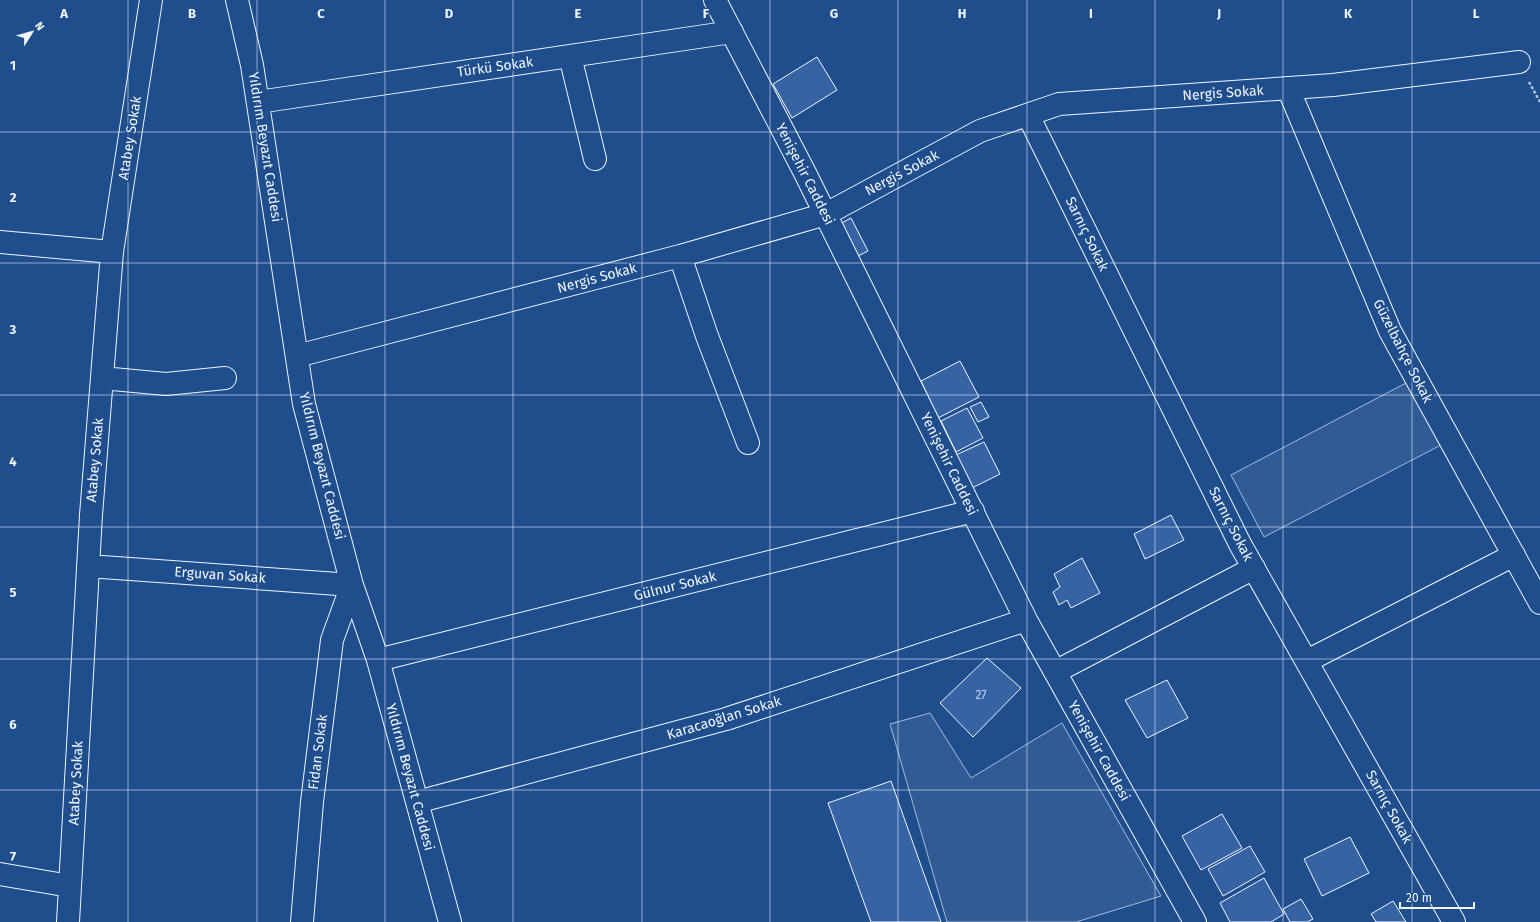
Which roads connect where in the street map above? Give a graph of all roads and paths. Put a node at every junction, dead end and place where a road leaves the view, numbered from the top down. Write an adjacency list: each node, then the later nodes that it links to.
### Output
1 (151, 0): 13 (street, Atabey Sokak)
2 (236, 0): 8 (street, Yıldırım Beyazıt Caddesi)
3 (715, 0): 4 (street, Yenişehir Caddesi)
4 (732, 32): 5 (street, Türkü Sokak); 11 (street, Yenişehir Caddesi)
5 (570, 56): 8 (street, Türkü Sokak); 10 (street)
6 (1519, 62): 7 (street, Nergis Sokak)
7 (1288, 88): 9 (street, Nergis Sokak); 20 (street, Güzelbahçe Sokak)
8 (258, 102): 15 (street, Yıldırım Beyazıt Caddesi)
9 (1028, 115): 11 (street, Nergis Sokak); 22 (street, Sarnıç Sokak)
10 (595, 159)
11 (826, 214): 14 (street, Nergis Sokak); 19 (street, Yenişehir Caddesi)
12 (0, 242): 13 (street)
13 (112, 252): 16 (street, Atabey Sokak)
14 (680, 256): 15 (street, Nergis Sokak); 18 (street)
15 (297, 356): 23 (street, Yıldırım Beyazıt Caddesi)
16 (102, 378): 17 (street); 21 (street, Atabey Sokak)
17 (225, 378)
18 (748, 444)
19 (973, 511): 25 (street, Yenişehir Caddesi); 26 (street, Gülnur Sokak)
20 (1514, 555): 24 (street, Güzelbahçe Sokak); 27 (street)
21 (88, 566): 23 (street, Erguvan Sokak); 31 (street, Atabey Sokak)
22 (1254, 568): 27 (street, Sarnıç Sokak); 28 (street)
23 (352, 585): 26 (street, Yıldırım Beyazıt Caddesi); 33 (street, Fidan Sokak)
24 (1540, 603)
25 (1026, 620): 28 (street, Yenişehir Caddesi); 29 (street, Karacaoğlan Sokak)
26 (378, 660): 29 (street, Yıldırım Beyazıt Caddesi)
27 (1307, 661): 36 (street, Sarnıç Sokak)
28 (1055, 672): 35 (street, Yenişehir Caddesi)
29 (417, 802): 34 (street, Yıldırım Beyazıt Caddesi)
30 (0, 874): 31 (street)
31 (70, 886): 32 (street, Atabey Sokak)
32 (68, 922)
33 (302, 922)
34 (450, 922)
35 (1195, 922)
36 (1454, 922)

